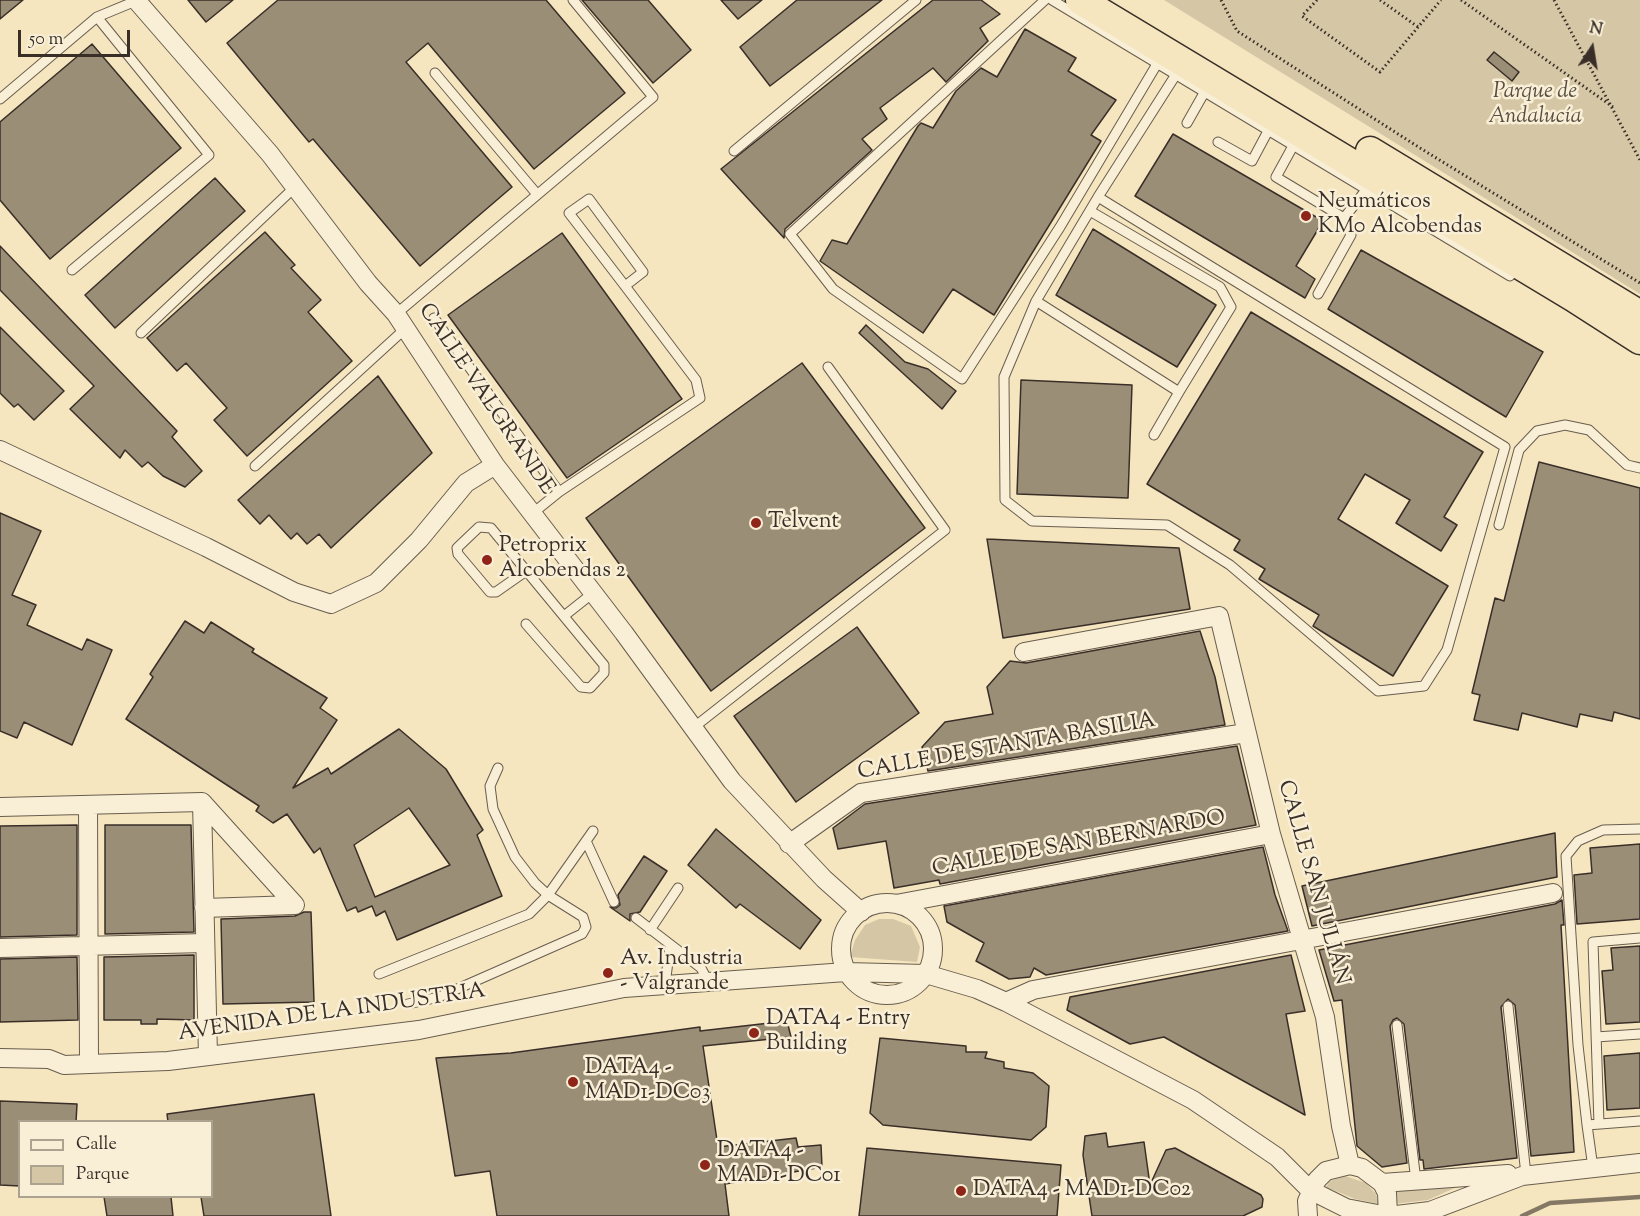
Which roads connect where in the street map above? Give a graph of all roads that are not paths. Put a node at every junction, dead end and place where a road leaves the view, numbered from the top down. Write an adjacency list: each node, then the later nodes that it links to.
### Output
1 (137, 0): 8 (lane); 19 (street, CALLE VALGRANDE)
2 (573, 0): 21 (lane)
3 (916, 0): 18 (lane)
4 (1045, 0): 9 (lane)
5 (1052, 0): 9 (lane)
6 (1080, 0): 34 (highway)
7 (1116, 0): 30 (highway)
8 (96, 17): 13 (lane); 25 (lane)
9 (1157, 64): 11 (lane)
10 (435, 73): 21 (lane)
11 (1175, 76): 12 (lane); 22 (lane)
12 (1204, 93): 14 (lane); 15 (lane)
13 (0, 99)
14 (1187, 123)
15 (1268, 131): 16 (lane); 17 (lane)
16 (1218, 142)
17 (1293, 146): 20 (lane); 24 (lane)
18 (734, 151)
19 (295, 187): 32 (street, CALLE VALGRANDE); 33 (lane)
20 (1365, 190): 24 (lane); 26 (lane)
21 (536, 193): 32 (lane)
22 (1098, 197): 23 (lane); 29 (lane)
23 (1090, 211): 29 (lane); 36 (lane)
24 (1344, 218): 28 (lane)
25 (72, 270)
26 (1518, 280)
27 (625, 286): 27 (lane); 42 (lane)
28 (1318, 294)
29 (1036, 301): 36 (lane)
30 (1640, 315)
31 (434, 318): 42 (lane)
32 (401, 321): 39 (street, CALLE VALGRANDE); 40 (lane)
33 (141, 333)
34 (1640, 340)
35 (828, 367): 50 (lane)
36 (1179, 392): 37 (lane)
37 (1154, 435)
38 (0, 450): 39 (street)
39 (495, 465): 43 (street, CALLE VALGRANDE)
40 (255, 466)
41 (1640, 468): 44 (lane)
42 (559, 492): 43 (lane)
43 (533, 513): 46 (street, CALLE VALGRANDE)
44 (1499, 525)
45 (526, 571): 45 (lane); 47 (lane)
46 (593, 593): 47 (lane); 50 (street, CALLE VALGRANDE)
47 (564, 616): 48 (lane)
48 (526, 624)
49 (1024, 652): 51 (street, CALLE SAN JULIÁN)
50 (693, 728): 60 (street, CALLE VALGRANDE)
51 (1246, 733): 58 (street, CALLE SAN JULIÁN); 60 (street, CALLE DE STANTA BASILIA)
52 (498, 768): 63 (lane)
53 (202, 802): 54 (street); 66 (street); 66 (street)
54 (88, 805): 55 (street); 73 (street)
55 (0, 807)
56 (1640, 829): 94 (lane)
57 (593, 831): 59 (lane)
58 (1271, 834): 65 (street, CALLE DE SAN BERNARDO); 71 (street, CALLE SAN JULIÁN)
59 (586, 841): 63 (lane); 64 (lane)
60 (789, 844): 67 (street, CALLE VALGRANDE)
61 (678, 888): 69 (lane)
62 (1553, 893): 71 (street)
63 (548, 895): 77 (lane); 82 (lane)
64 (614, 902)
65 (896, 904): 67 (street); 78 (street)
66 (204, 908): 72 (street)
67 (861, 912): 76 (street)
68 (636, 918): 69 (lane)
69 (650, 930): 74 (lane)
70 (1640, 938): 86 (lane)
71 (1302, 942): 81 (street); 96 (street, CALLE SAN JULIÁN)
72 (205, 943): 73 (street); 87 (street)
73 (88, 946): 75 (street); 89 (street)
74 (670, 946): 79 (lane); 80 (lane)
75 (0, 948)
76 (846, 972): 78 (street, AVENIDA DE LA INDUSTRIA); 79 (street, AVENIDA DE LA INDUSTRIA)
77 (379, 974)
78 (926, 974): 81 (street, AVENIDA DE LA INDUSTRIA)
79 (709, 983): 80 (street, AVENIDA DE LA INDUSTRIA)
80 (665, 985): 87 (street, AVENIDA DE LA INDUSTRIA)
81 (1006, 1002): 101 (street, AVENIDA DE LA INDUSTRIA)
82 (408, 1004)
83 (1508, 1006): 98 (lane)
84 (1397, 1025): 99 (lane)
85 (1640, 1034): 86 (lane)
86 (1596, 1037): 93 (lane)
87 (208, 1056): 89 (street, AVENIDA DE LA INDUSTRIA)
88 (0, 1058): 90 (street, AVENIDA DE LA INDUSTRIA)
89 (89, 1064): 90 (street, AVENIDA DE LA INDUSTRIA)
90 (64, 1065): 91 (street)
91 (0, 1071)
92 (1640, 1120): 93 (lane)
93 (1599, 1124): 94 (lane)
94 (1587, 1125): 97 (lane)
95 (1640, 1163): 97 (street, AVENIDA DE LA INDUSTRIA)
96 (1350, 1165): 100 (street); 101 (street)
97 (1593, 1168): 98 (street, AVENIDA DE LA INDUSTRIA)
98 (1524, 1176): 99 (street); 103 (street, AVENIDA DE LA INDUSTRIA)
99 (1416, 1181): 100 (street)
100 (1382, 1183): 103 (street)
101 (1310, 1190): 102 (street); 103 (street, AVENIDA DE LA INDUSTRIA)
102 (1308, 1216)
103 (1388, 1216)

